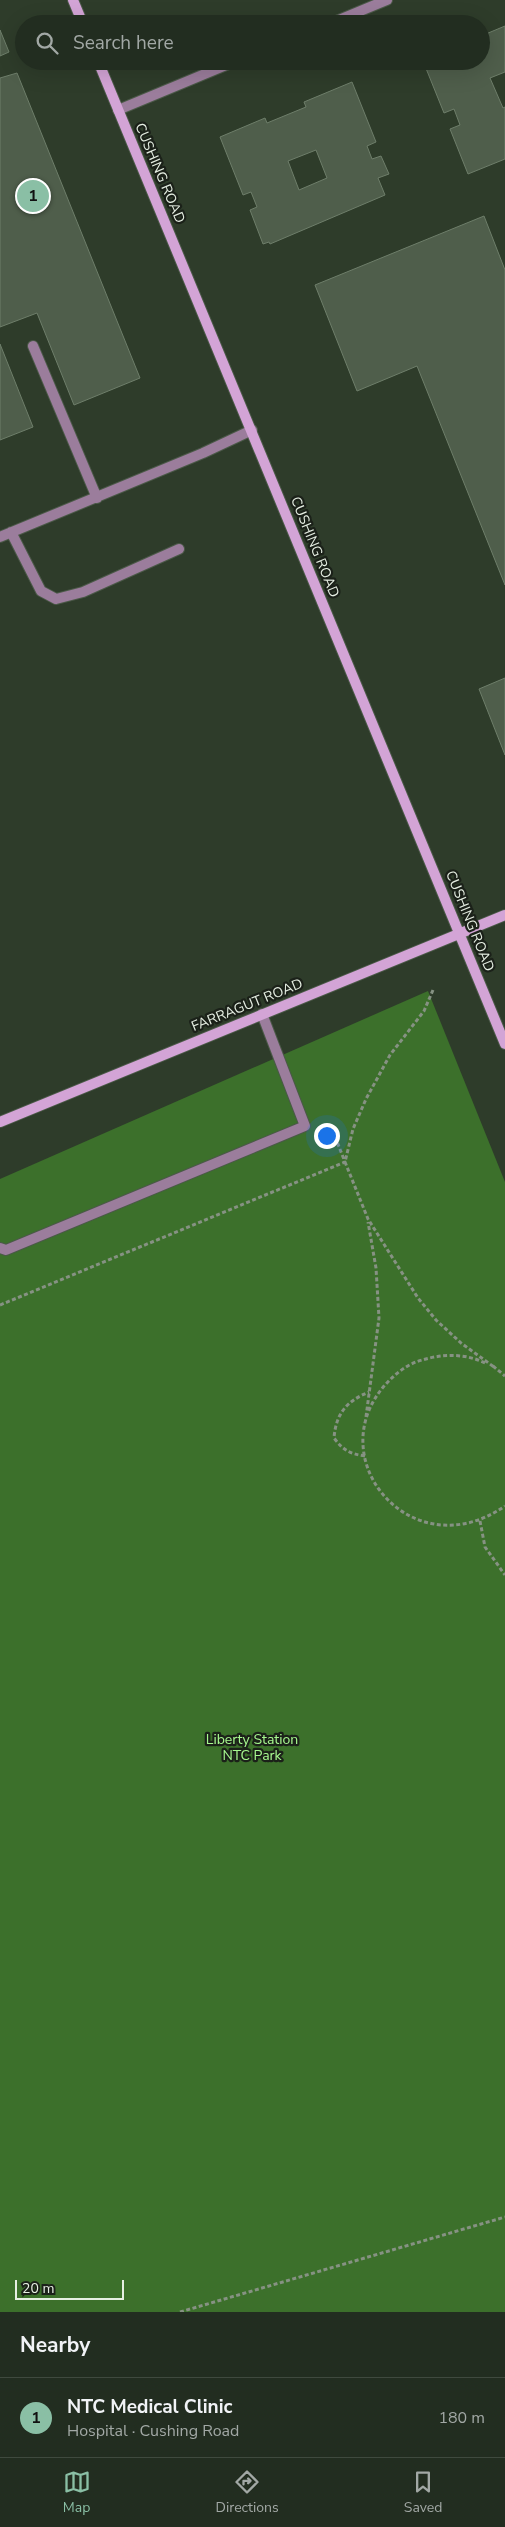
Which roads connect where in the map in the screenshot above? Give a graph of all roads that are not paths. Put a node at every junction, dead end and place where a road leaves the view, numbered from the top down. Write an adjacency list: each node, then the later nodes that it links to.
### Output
1 (73, 0): 3 (street)
2 (388, 0): 4 (street)
3 (79, 15)
4 (351, 15)
5 (102, 70): 7 (street, CUSHING ROAD)
6 (214, 70): 7 (street)
7 (118, 110): 9 (street, CUSHING ROAD)
8 (32, 346): 10 (street)
9 (252, 430): 10 (street); 15 (street, CUSHING ROAD)
10 (97, 498): 11 (street)
11 (11, 532): 12 (street); 13 (street)
12 (0, 537)
13 (179, 549)
14 (505, 914): 15 (street, FARRAGUT ROAD)
15 (460, 933): 16 (street, FARRAGUT ROAD); 17 (street, CUSHING ROAD)
16 (262, 1014): 18 (street, FARRAGUT ROAD); 19 (street)
17 (505, 1044)
18 (0, 1122)
19 (0, 1248)

